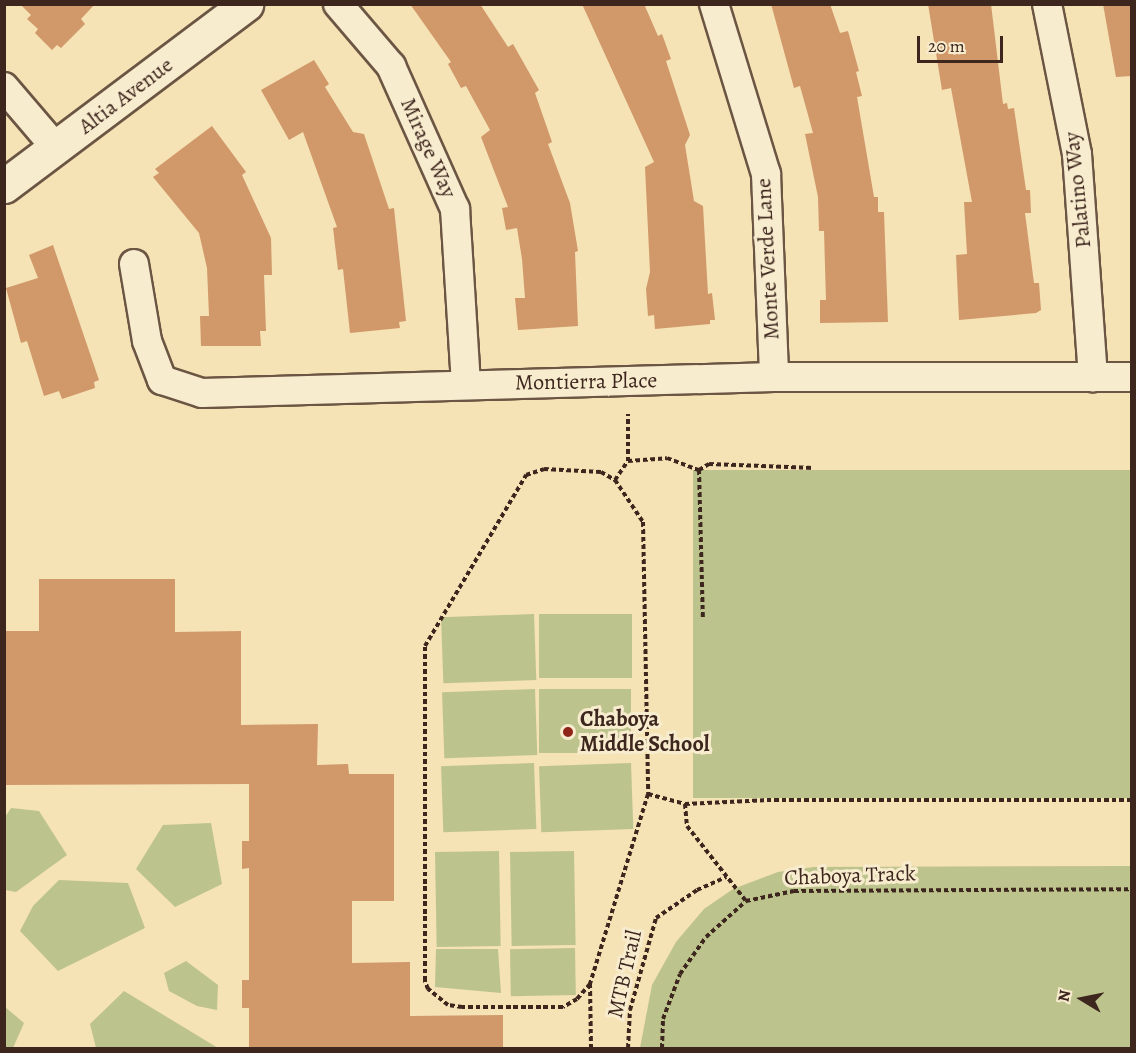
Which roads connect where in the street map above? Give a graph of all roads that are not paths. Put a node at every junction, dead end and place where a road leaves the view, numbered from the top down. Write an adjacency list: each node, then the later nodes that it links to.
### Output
1 (246, 4): 6 (street, Altia Avenue)
2 (338, 4): 12 (street, Mirage Way)
3 (714, 4): 9 (street, Monte Verde Lane)
4 (1047, 4): 10 (street, Palatino Way)
5 (4, 87): 6 (street)
6 (57, 149): 7 (street, Altia Avenue)
7 (4, 186)
8 (134, 264): 12 (street, Montierra Place)
9 (774, 377): 10 (street, Montierra Place); 12 (street, Montierra Place)
10 (1093, 377): 11 (street, Montierra Place)
11 (1131, 377)
12 (466, 385)

